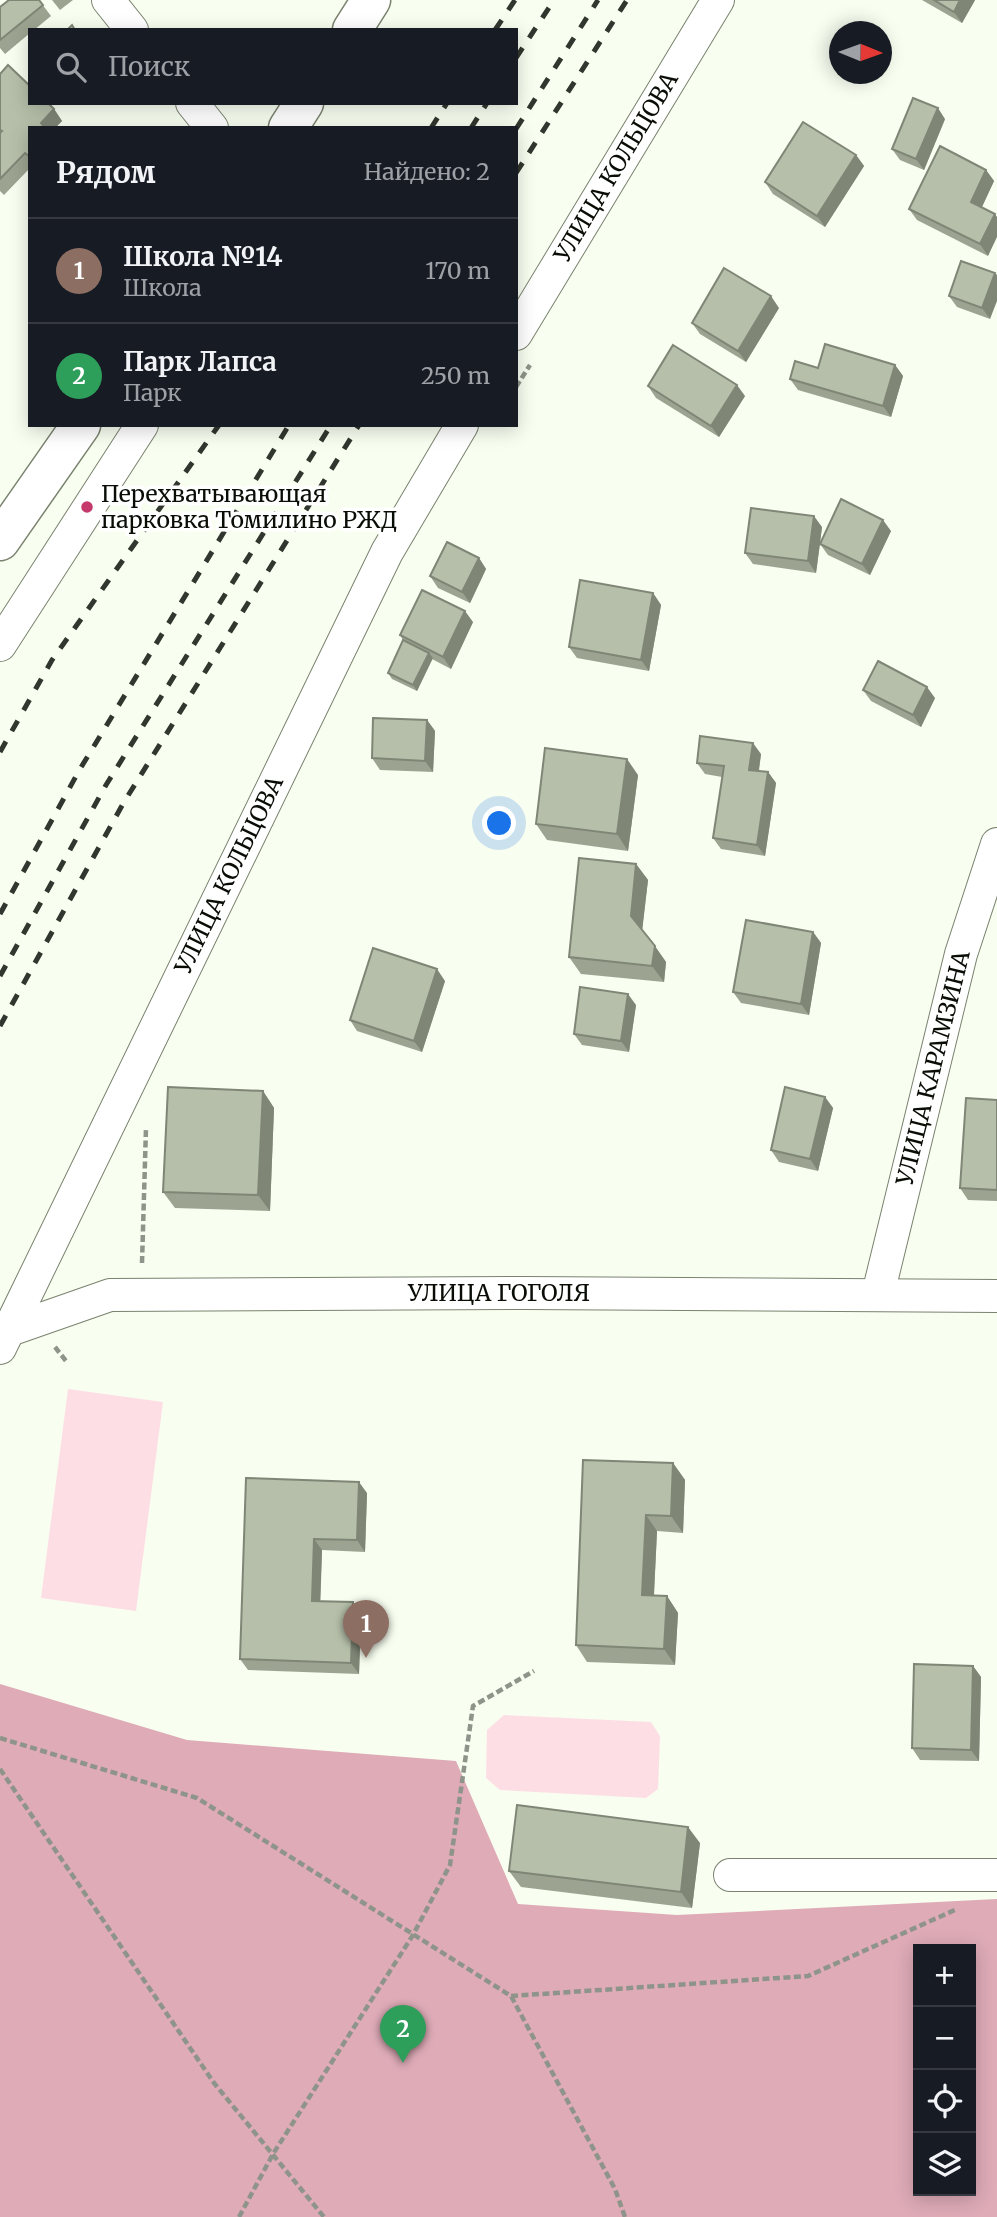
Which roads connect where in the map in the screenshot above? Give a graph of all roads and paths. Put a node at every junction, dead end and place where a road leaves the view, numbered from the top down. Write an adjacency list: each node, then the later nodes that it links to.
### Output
1 (108, 0): 4 (street)
2 (371, 0): 5 (main road)
3 (718, 0): 10 (street, УЛИЦА КОЛЬЦОВА)
4 (130, 28)
5 (353, 28)
6 (194, 105): 8 (street)
7 (303, 105): 9 (main road)
8 (210, 126)
9 (289, 126)
10 (518, 331)
11 (80, 427): 14 (main road)
12 (141, 427): 15 (street)
13 (461, 427): 19 (street, УЛИЦА КОЛЬЦОВА)
14 (0, 541)
15 (0, 645)
16 (997, 845): 17 (street, УЛИЦА КАРАМЗИНА)
17 (878, 1294): 18 (street, УЛИЦА ГОГОЛЯ); 19 (street, УЛИЦА ГОГОЛЯ)
18 (997, 1296)
19 (4, 1340)
20 (534, 1671): 26 (path)
21 (0, 1738): 26 (path)
22 (0, 1769): 28 (path)
23 (730, 1875): 24 (street)
24 (997, 1875)
25 (960, 1908): 27 (path)
26 (413, 1935): 27 (path); 28 (path)
27 (510, 1996): 31 (path)
28 (273, 2154): 29 (path); 30 (path)
29 (239, 2217)
30 (324, 2217)
31 (625, 2217)

